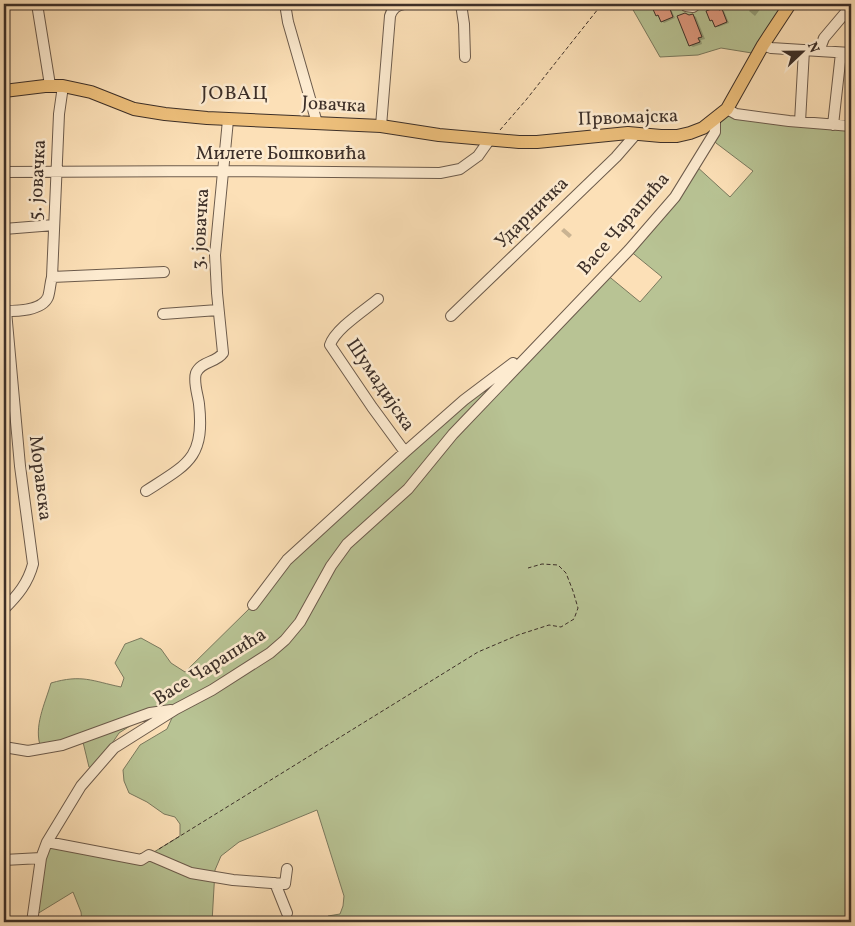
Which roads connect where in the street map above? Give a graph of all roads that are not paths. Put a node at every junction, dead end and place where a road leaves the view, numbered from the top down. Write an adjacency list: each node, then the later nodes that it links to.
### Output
1 (37, 4): 14 (street)
2 (285, 4): 21 (street)
3 (460, 4): 13 (street)
4 (685, 4): 5 (street)
5 (697, 4)
6 (790, 4): 9 (main road, Првомајска)
7 (398, 5): 23 (street)
8 (851, 6): 11 (street)
9 (763, 45): 10 (street); 17 (main road, Првомајска)
10 (804, 50): 11 (street); 20 (street)
11 (819, 51): 12 (street)
12 (846, 53): 22 (street)
13 (465, 57)
14 (50, 85): 15 (main road, Јовачка); 16 (main road, Јовачка)
15 (63, 86): 18 (main road, Јовачка); 27 (street, 5. јовачка)
16 (4, 91)
17 (727, 109): 19 (main road, Првомајска); 20 (street)
18 (228, 120): 21 (main road, Јовачка); 28 (street, 3. јовачка)
19 (714, 120): 25 (main road, Првомајска); 39 (street, Васе Чарапића)
20 (800, 122): 22 (street)
21 (317, 123): 23 (main road, Јовачка)
22 (832, 125): 24 (street)
23 (381, 126): 26 (main road, Јовачка)
24 (851, 126)
25 (636, 134): 26 (main road, Првомајска); 38 (street, Ударничка)
26 (490, 139): 28 (street, Милете Бошковића)
27 (57, 171): 28 (street, Милете Бошковића); 29 (street, Милете Бошковића); 30 (street, 5. јовачка)
28 (222, 171): 35 (street, 3. јовачка)
29 (4, 172)
30 (54, 225): 31 (street); 33 (street, 5. јовачка)
31 (4, 229)
32 (164, 272): 33 (street)
33 (52, 277): 36 (street, 5. јовачка)
34 (378, 299): 40 (street, Шумадијска)
35 (218, 310): 37 (street); 41 (street, 3. јовачка)
36 (5, 311): 43 (street, Моравска)
37 (163, 314)
38 (451, 316)
39 (536, 346): 40 (street, Васе Чарапића); 44 (street, Васе Чарапића)
40 (405, 452): 42 (street, Васе Чарапића)
41 (146, 491)
42 (253, 605)
43 (4, 609)
44 (176, 709): 45 (street); 46 (street, Васе Чарапића)
45 (4, 747)
46 (47, 842): 47 (street, Васе Чарапића); 50 (street)
47 (41, 858): 48 (street); 52 (street, Васе Чарапића)
48 (4, 860)
49 (287, 869): 50 (street)
50 (275, 883): 51 (street)
51 (288, 913)
52 (32, 922)

